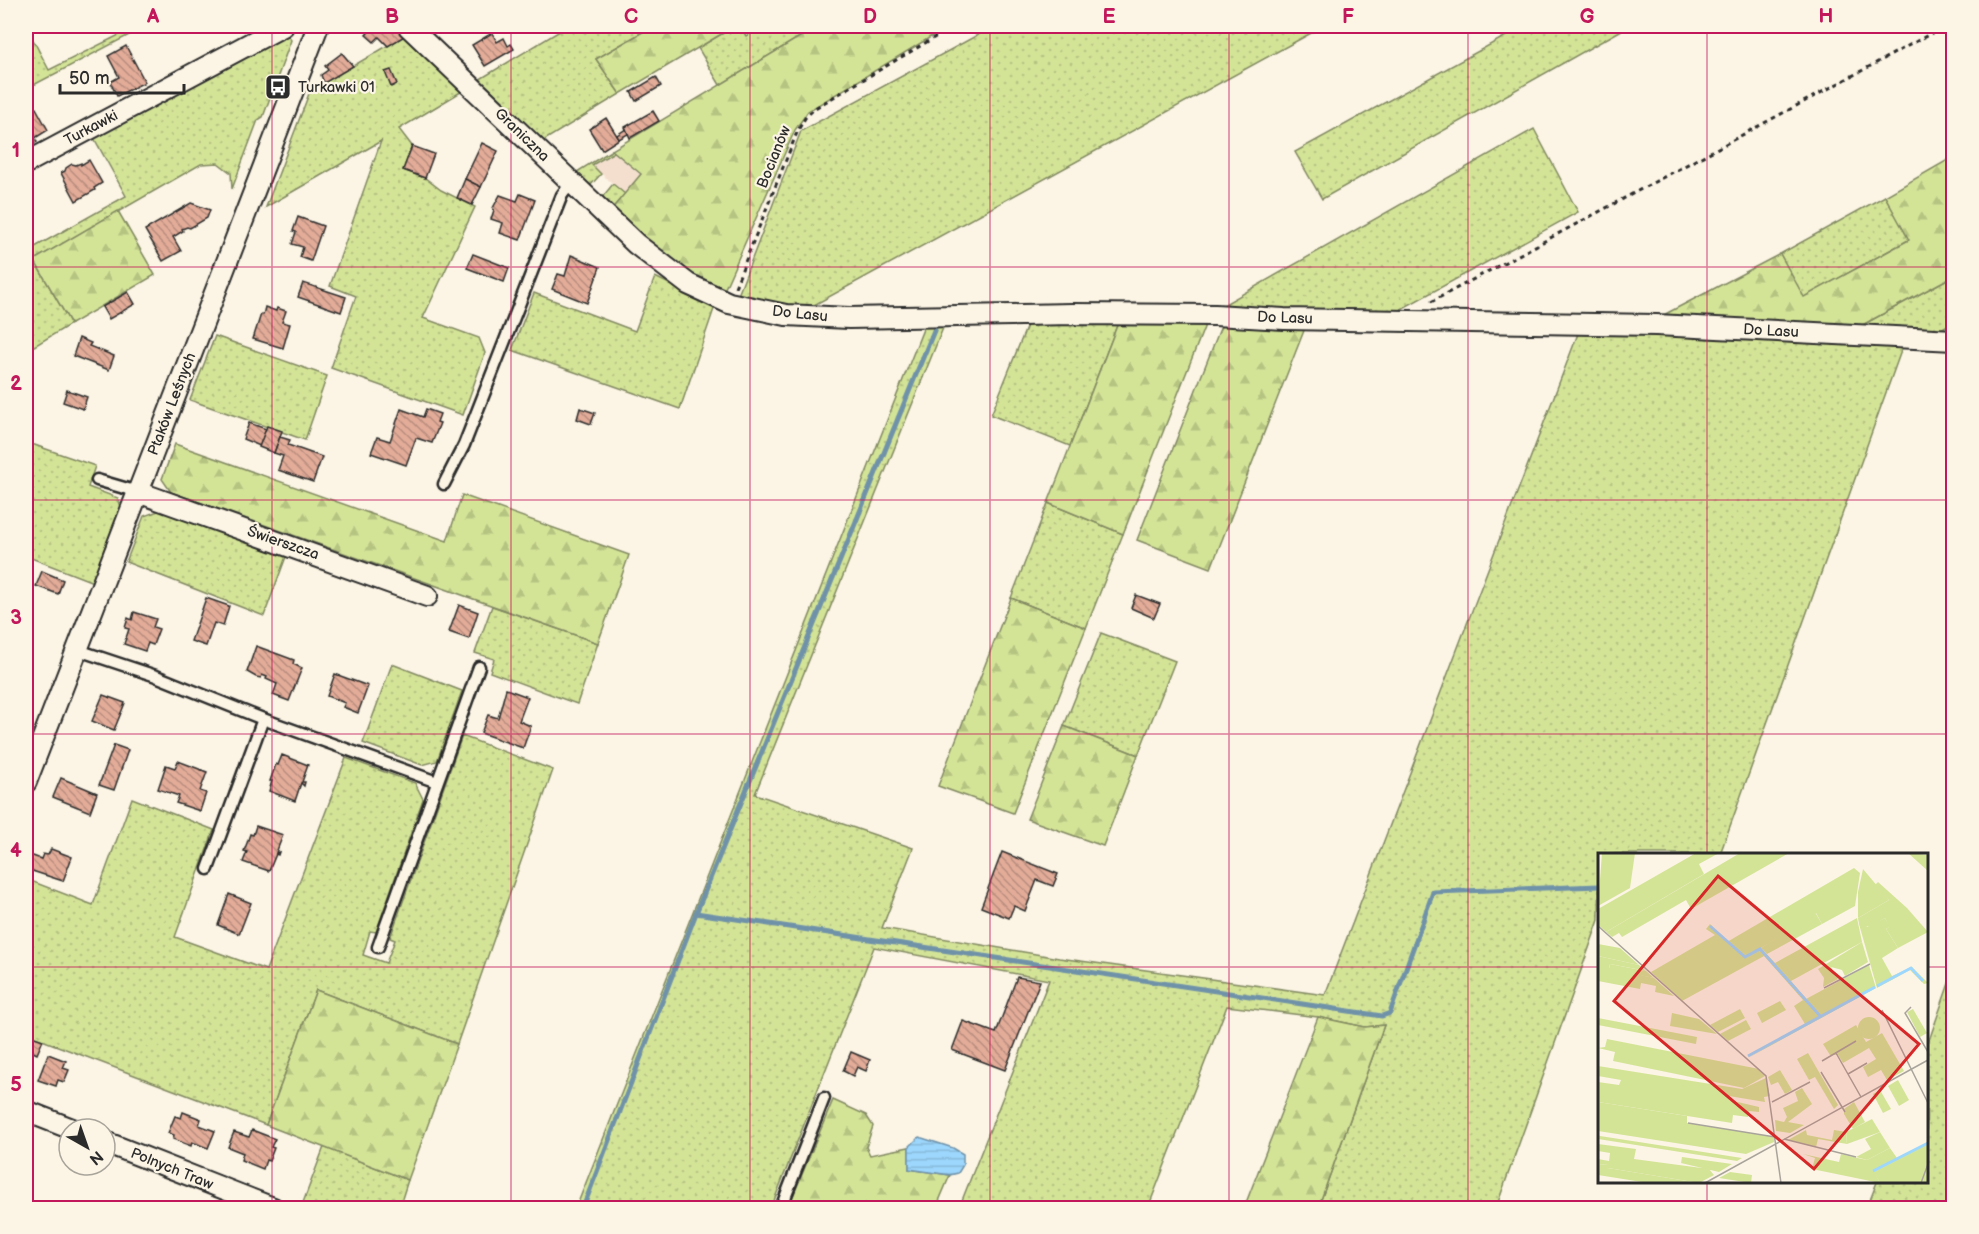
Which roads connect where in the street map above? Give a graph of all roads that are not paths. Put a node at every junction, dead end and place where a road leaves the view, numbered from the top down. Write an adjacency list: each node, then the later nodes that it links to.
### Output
1 (283, 26): 4 (street, Turkawki)
2 (317, 26): 10 (street, Ptaków Leśnych)
3 (408, 26): 5 (street, Graniczna)
4 (26, 163)
5 (572, 182): 6 (street, Graniczna); 9 (lane)
6 (636, 244): 7 (street, Do Lasu)
7 (1953, 340)
8 (97, 480): 10 (lane)
9 (444, 484)
10 (138, 492): 11 (street, Świerszcza); 12 (street, Ptaków Leśnych)
11 (428, 596)
12 (78, 650): 14 (lane); 15 (street, Ptaków Leśnych)
13 (479, 667): 16 (lane)
14 (262, 719): 16 (lane); 17 (lane)
15 (26, 782)
16 (437, 782): 18 (lane)
17 (208, 868)
18 (378, 947)
19 (824, 1098): 24 (lane)
20 (26, 1111): 21 (street)
21 (57, 1123)
22 (117, 1147): 23 (street, Polnych Traw)
23 (273, 1209)
24 (781, 1209)

